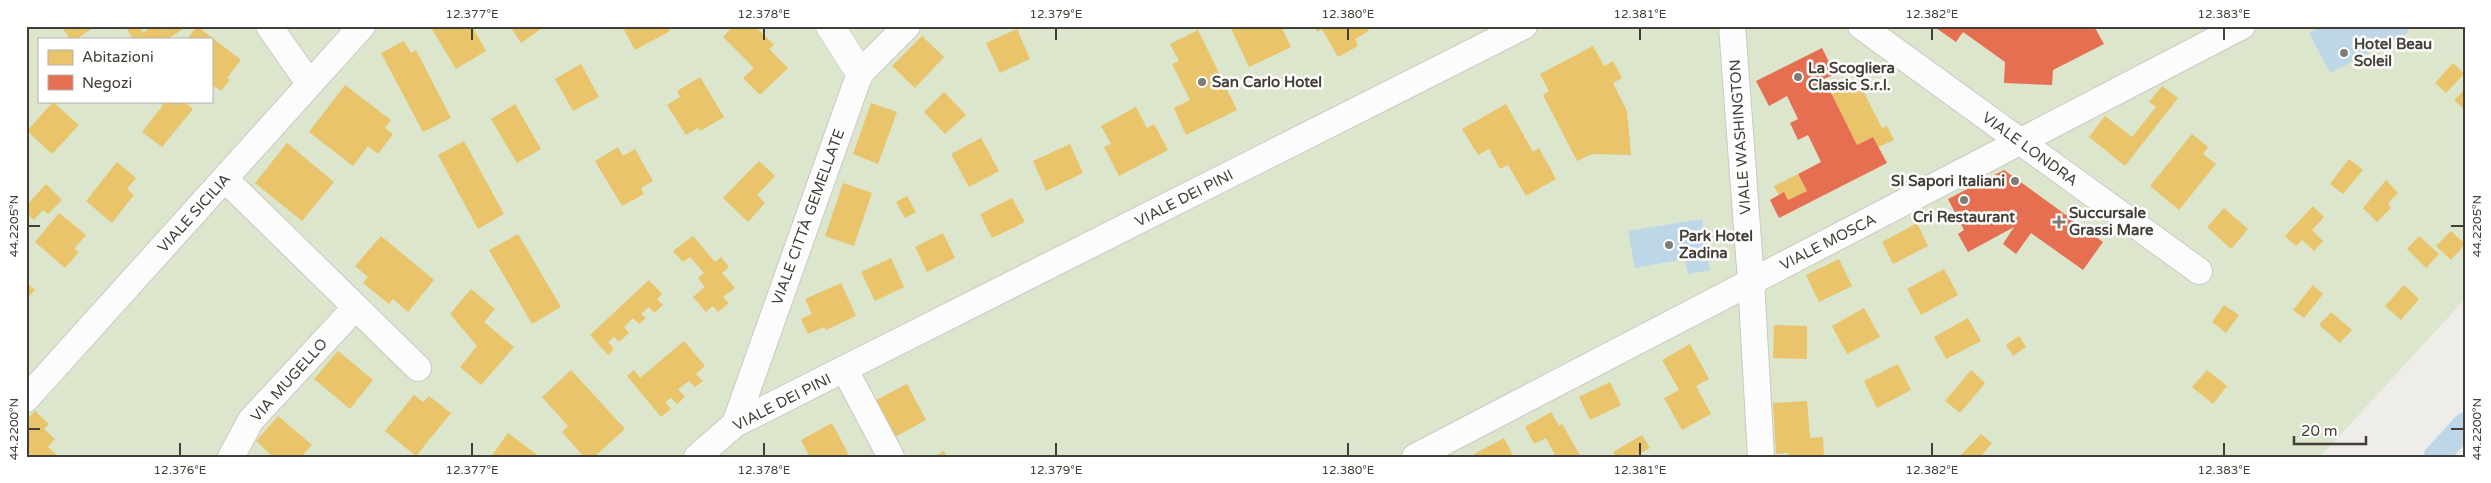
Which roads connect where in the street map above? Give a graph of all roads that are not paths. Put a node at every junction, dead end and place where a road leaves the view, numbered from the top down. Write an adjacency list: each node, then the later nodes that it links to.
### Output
1 (269, 26): 10 (street)
2 (362, 26): 10 (street, VIALE SICILIA)
3 (830, 26): 9 (street)
4 (906, 26): 9 (street, VIALE CITTÀ GEMELLATE)
5 (1524, 26): 17 (street, VIALE DEI PINI)
6 (1732, 26): 14 (street, VIALE WASHINGTON)
7 (1861, 26): 11 (street, VIALE LONDRA)
8 (2242, 26): 11 (street, VIALE MOSCA)
9 (860, 73): 19 (street, VIALE CITTÀ GEMELLATE)
10 (309, 83): 12 (street, VIALE SICILIA)
11 (2020, 142): 13 (street, VIALE LONDRA); 14 (street, VIALE MOSCA)
12 (225, 179): 15 (street); 18 (street, VIALE SICILIA)
13 (2199, 271)
14 (1751, 282): 23 (street, VIALE MOSCA); 24 (street, VIALE WASHINGTON)
15 (355, 308): 16 (street); 20 (street, VIA MUGELLO)
16 (418, 368)
17 (845, 370): 19 (street, VIALE DEI PINI); 22 (street, VIALE DEI PINI)
18 (26, 399)
19 (735, 424): 21 (street, VIALE DEI PINI)
20 (231, 457)
21 (697, 457)
22 (892, 457)
23 (1415, 457)
24 (1761, 457)

